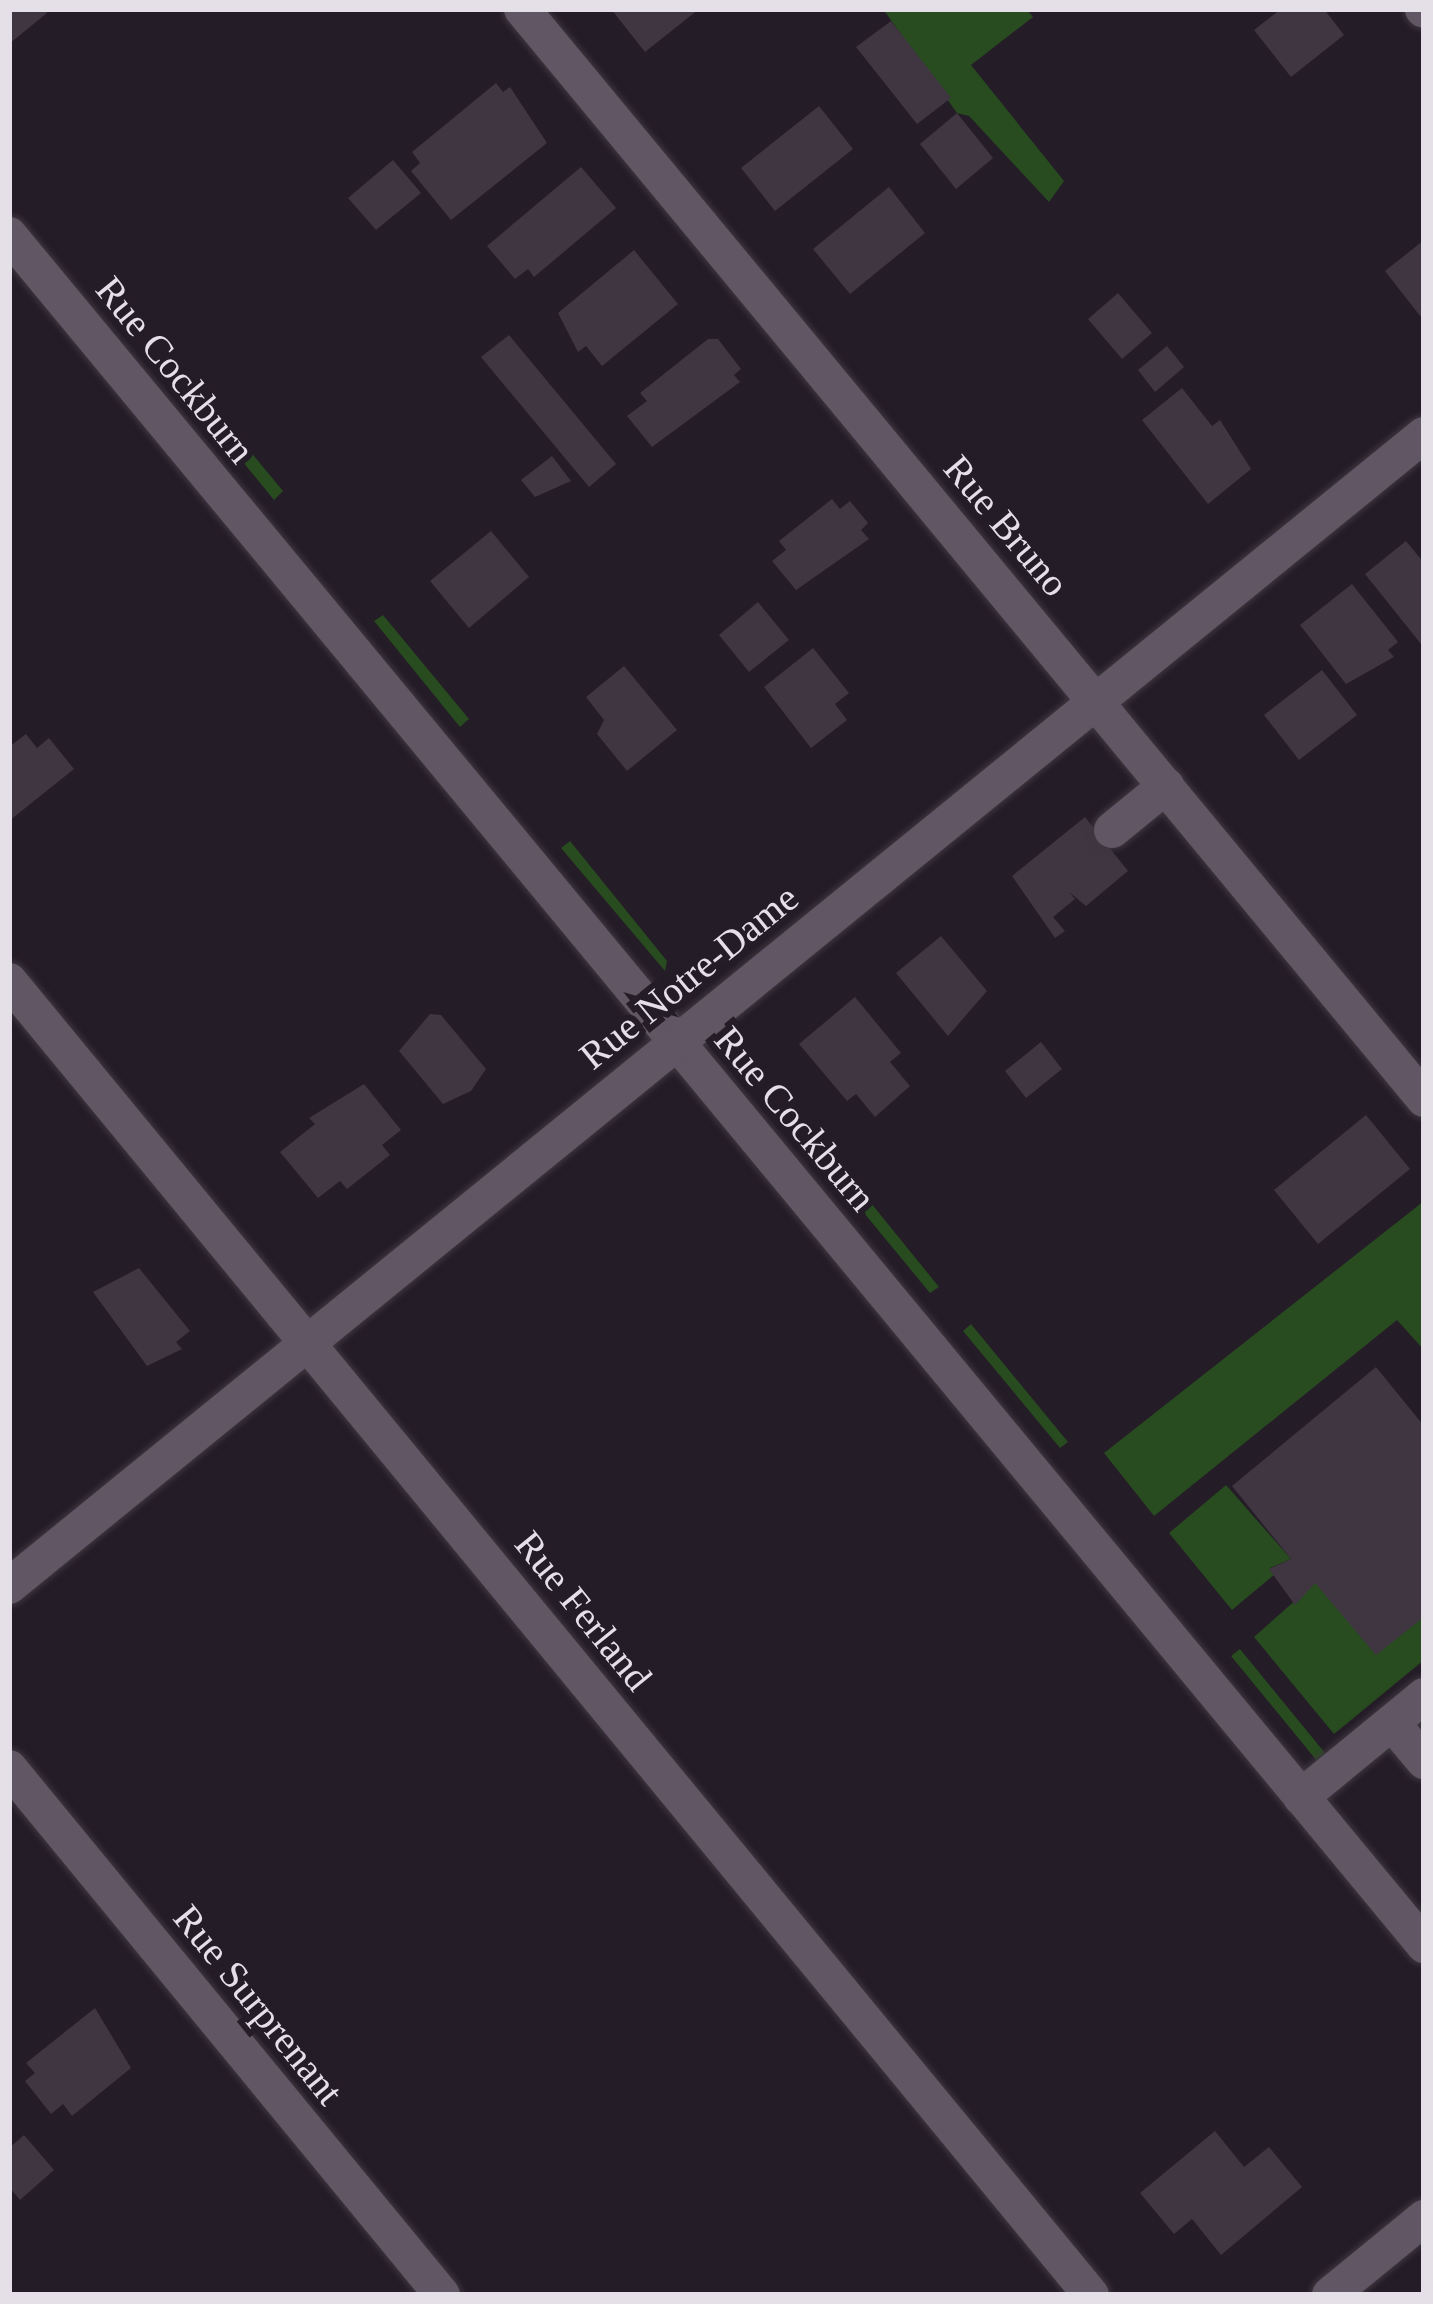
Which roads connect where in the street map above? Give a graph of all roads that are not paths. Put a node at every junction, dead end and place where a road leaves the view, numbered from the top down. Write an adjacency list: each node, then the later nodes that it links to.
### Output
1 (522, 9): 4 (street, Rue Bruno)
2 (9, 235): 8 (street, Rue Cockburn)
3 (1424, 435): 4 (street, Rue Notre-Dame)
4 (1094, 698): 5 (street, Rue Bruno); 8 (street, Rue Notre-Dame)
5 (1166, 786): 6 (street); 9 (street, Rue Bruno)
6 (1112, 830)
7 (9, 981): 10 (street, Rue Ferland)
8 (676, 1042): 10 (street, Rue Notre-Dame); 16 (street, Rue Cockburn)
9 (1424, 1099)
10 (307, 1342): 11 (street, Rue Notre-Dame); 20 (street, Rue Ferland)
11 (9, 1586)
12 (1424, 1696): 13 (street)
13 (1392, 1723): 14 (street); 16 (street)
14 (1424, 1761)
15 (9, 1768): 19 (street, Rue Surprenant)
16 (1301, 1796): 17 (street, Rue Cockburn)
17 (1424, 1945)
18 (1424, 2218): 21 (street)
19 (442, 2295)
20 (1091, 2295)
21 (1330, 2295)

